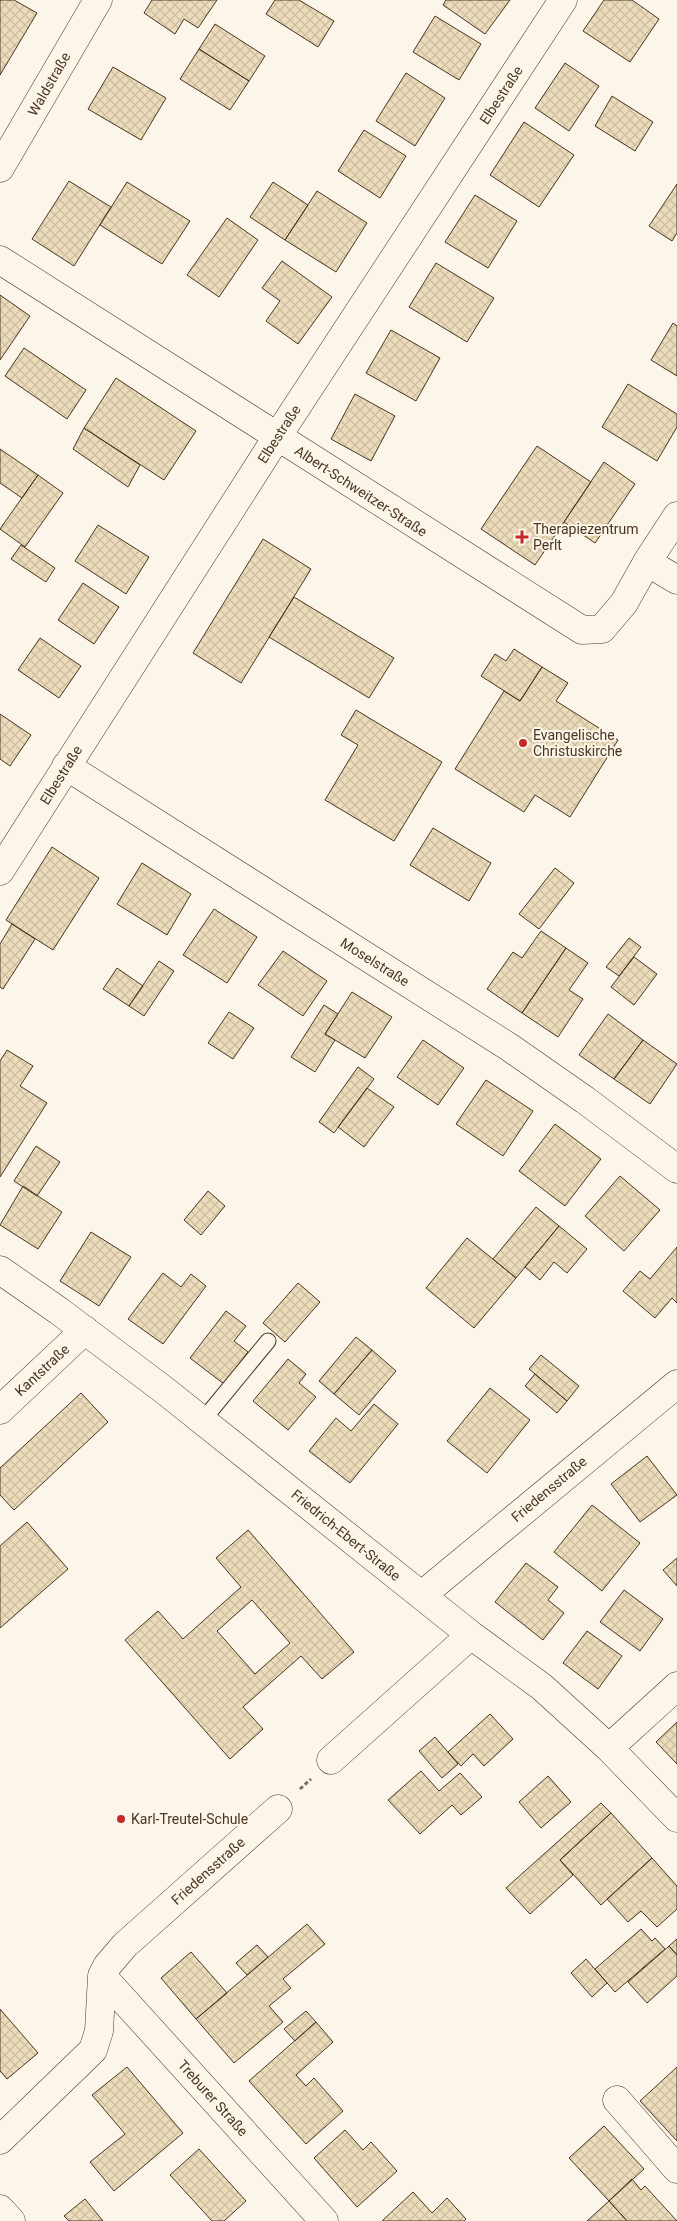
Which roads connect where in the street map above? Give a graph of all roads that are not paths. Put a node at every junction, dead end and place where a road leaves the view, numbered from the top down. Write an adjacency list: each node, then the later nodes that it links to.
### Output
1 (98, 0): 3 (street, Waldstraße)
2 (563, 0): 5 (street, Elbestraße)
3 (0, 168)
4 (0, 260): 5 (street, Albert-Schweitzer-Straße)
5 (277, 437): 7 (street, Albert-Schweitzer-Straße); 9 (street, Elbestraße)
6 (677, 516): 7 (street, Albert-Schweitzer-Straße)
7 (647, 562): 8 (street)
8 (677, 580)
9 (66, 766): 10 (street, Elbestraße); 11 (street, Moselstraße)
10 (0, 871)
11 (677, 1169)
12 (0, 1270): 13 (street, Friedrich-Ebert-Straße)
13 (85, 1330): 16 (street, Kantstraße); 17 (street, Friedrich-Ebert-Straße)
14 (268, 1341): 17 (lane)
15 (677, 1384): 18 (street, Friedensstraße)
16 (0, 1410)
17 (202, 1420): 18 (street, Friedrich-Ebert-Straße)
18 (422, 1595): 19 (street, Friedrich-Ebert-Straße)
19 (471, 1635): 21 (street, Friedrich-Ebert-Straße); 22 (street)
20 (677, 1686): 21 (street)
21 (609, 1748): 24 (street, Friedrich-Ebert-Straße)
22 (331, 1760)
23 (278, 1809): 25 (street, Friedensstraße)
24 (677, 1818)
25 (102, 1976): 27 (street); 31 (street, Treburer Straße)
26 (617, 2100): 28 (street)
27 (0, 2140)
28 (677, 2169)
29 (0, 2209): 30 (street)
30 (11, 2221)
31 (324, 2221)

